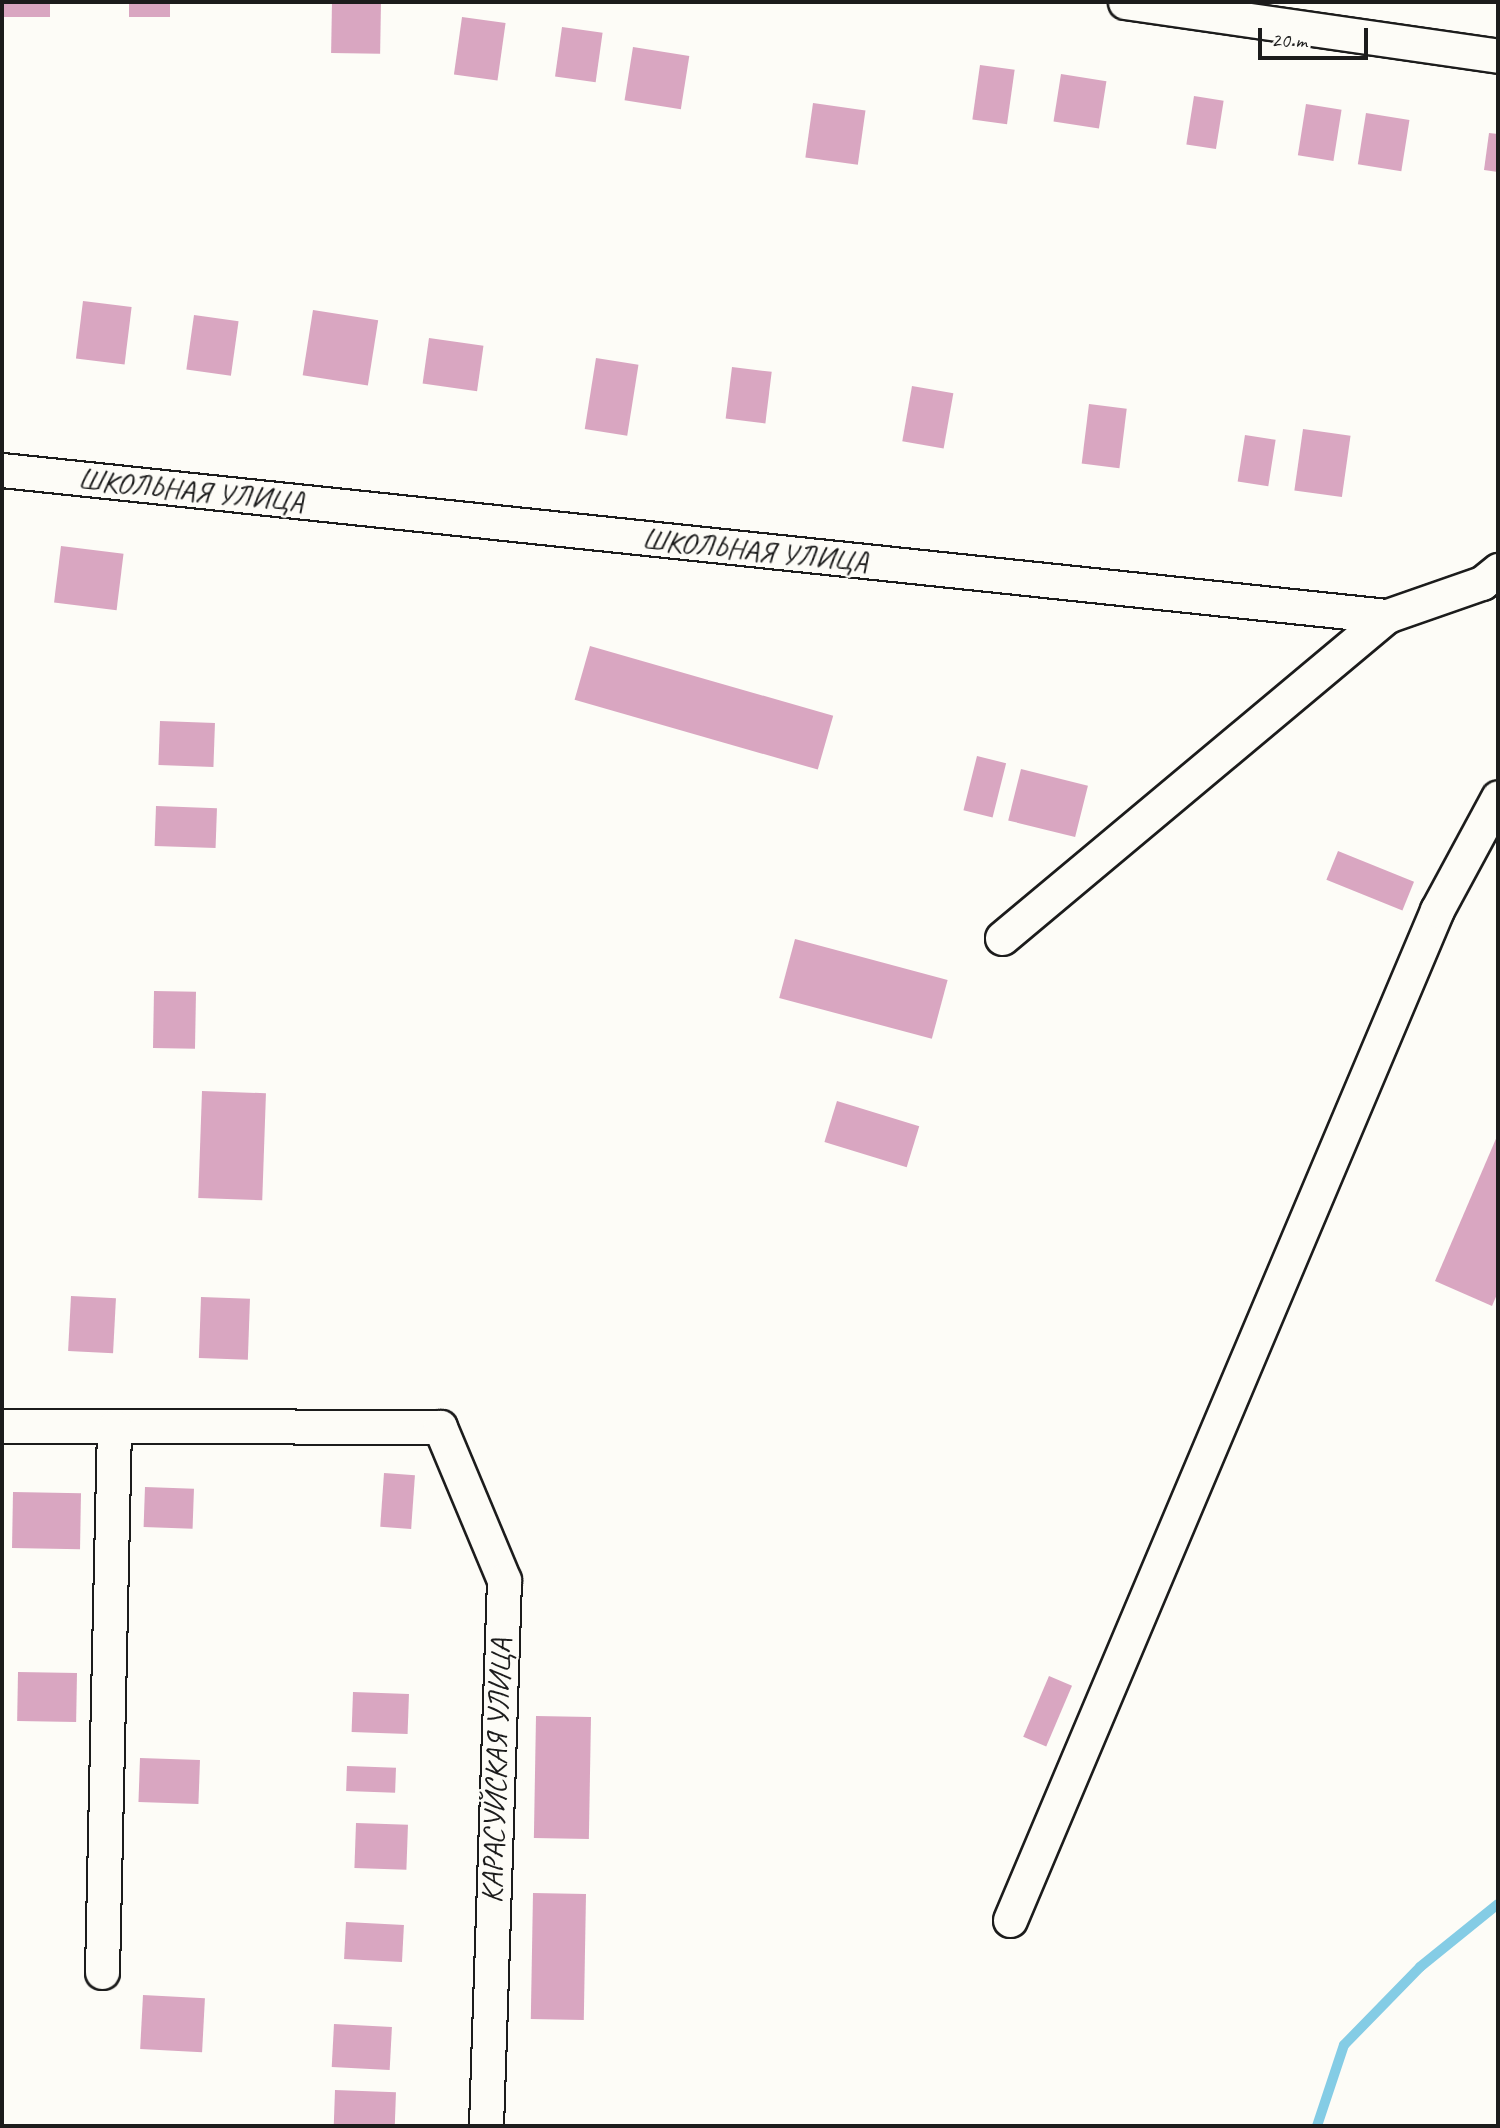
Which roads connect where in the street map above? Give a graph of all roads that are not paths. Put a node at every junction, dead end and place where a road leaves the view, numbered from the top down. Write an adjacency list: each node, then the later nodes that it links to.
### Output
1 (1125, 2): 2 (street)
2 (1498, 55)
3 (2, 470): 5 (street, ШКОЛЬНАЯ УЛИЦА)
4 (1498, 570): 5 (street, ШКОЛЬНАЯ УЛИЦА)
5 (1387, 616): 7 (street)
6 (1498, 797): 10 (street)
7 (1002, 938)
8 (2, 1426): 9 (street)
9 (114, 1427): 11 (street); 12 (street, КАРАСУЙСКАЯ УЛИЦА)
10 (1010, 1920)
11 (102, 1972)
12 (486, 2126)

